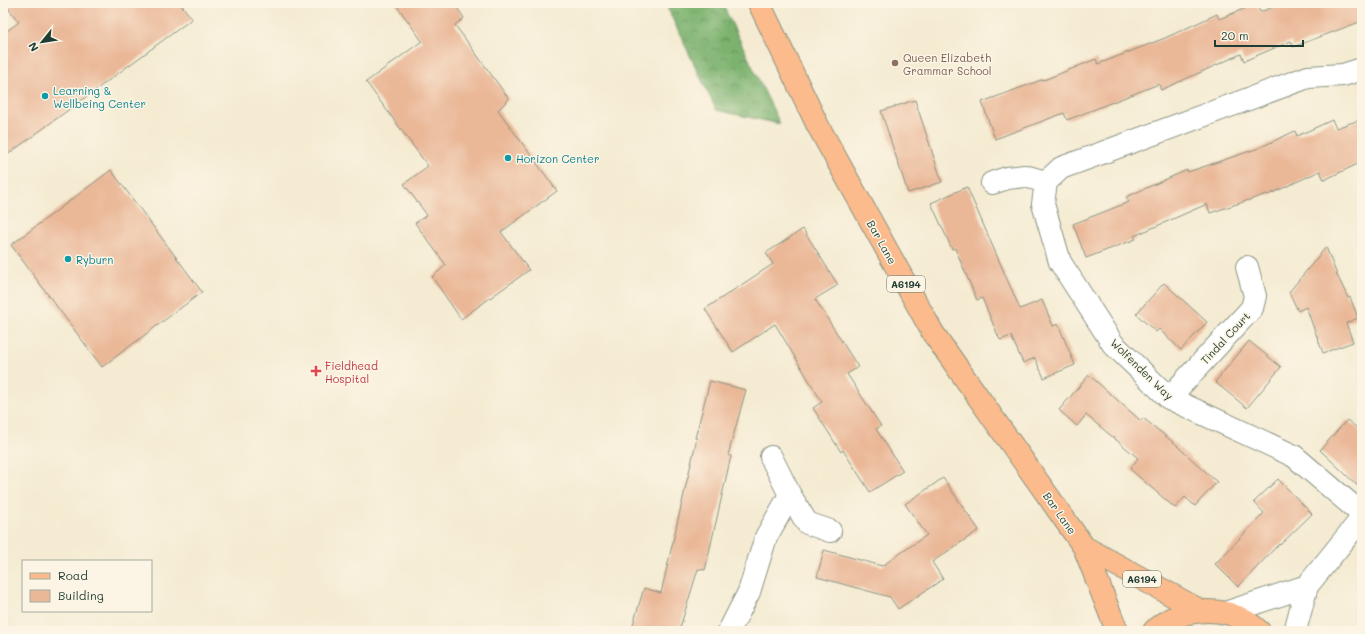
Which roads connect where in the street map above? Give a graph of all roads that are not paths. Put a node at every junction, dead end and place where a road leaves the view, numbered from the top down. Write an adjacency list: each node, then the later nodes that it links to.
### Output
1 (758, 3): 12 (main road, Bar Lane / A6194)
2 (1362, 69): 3 (street)
3 (1046, 182): 4 (street); 6 (street, Wolfenden Way)
4 (992, 183)
5 (1247, 267): 6 (street, Tindal Court)
6 (1169, 398): 9 (street, Wolfenden Way)
7 (771, 457): 8 (street)
8 (790, 495): 11 (street); 16 (street)
9 (1362, 514)
10 (1362, 518): 13 (street)
11 (830, 531)
12 (1084, 547): 14 (main road, Bar Lane / A6194); 17 (main road, Bar Lane / A6194)
13 (1307, 586): 15 (street); 20 (street)
14 (1201, 611): 15 (main road, A6194); 18 (main road, A6194)
15 (1225, 613): 19 (main road, A6194)
16 (729, 631)
17 (1117, 631)
18 (1154, 631)
19 (1259, 631)
20 (1295, 631)

